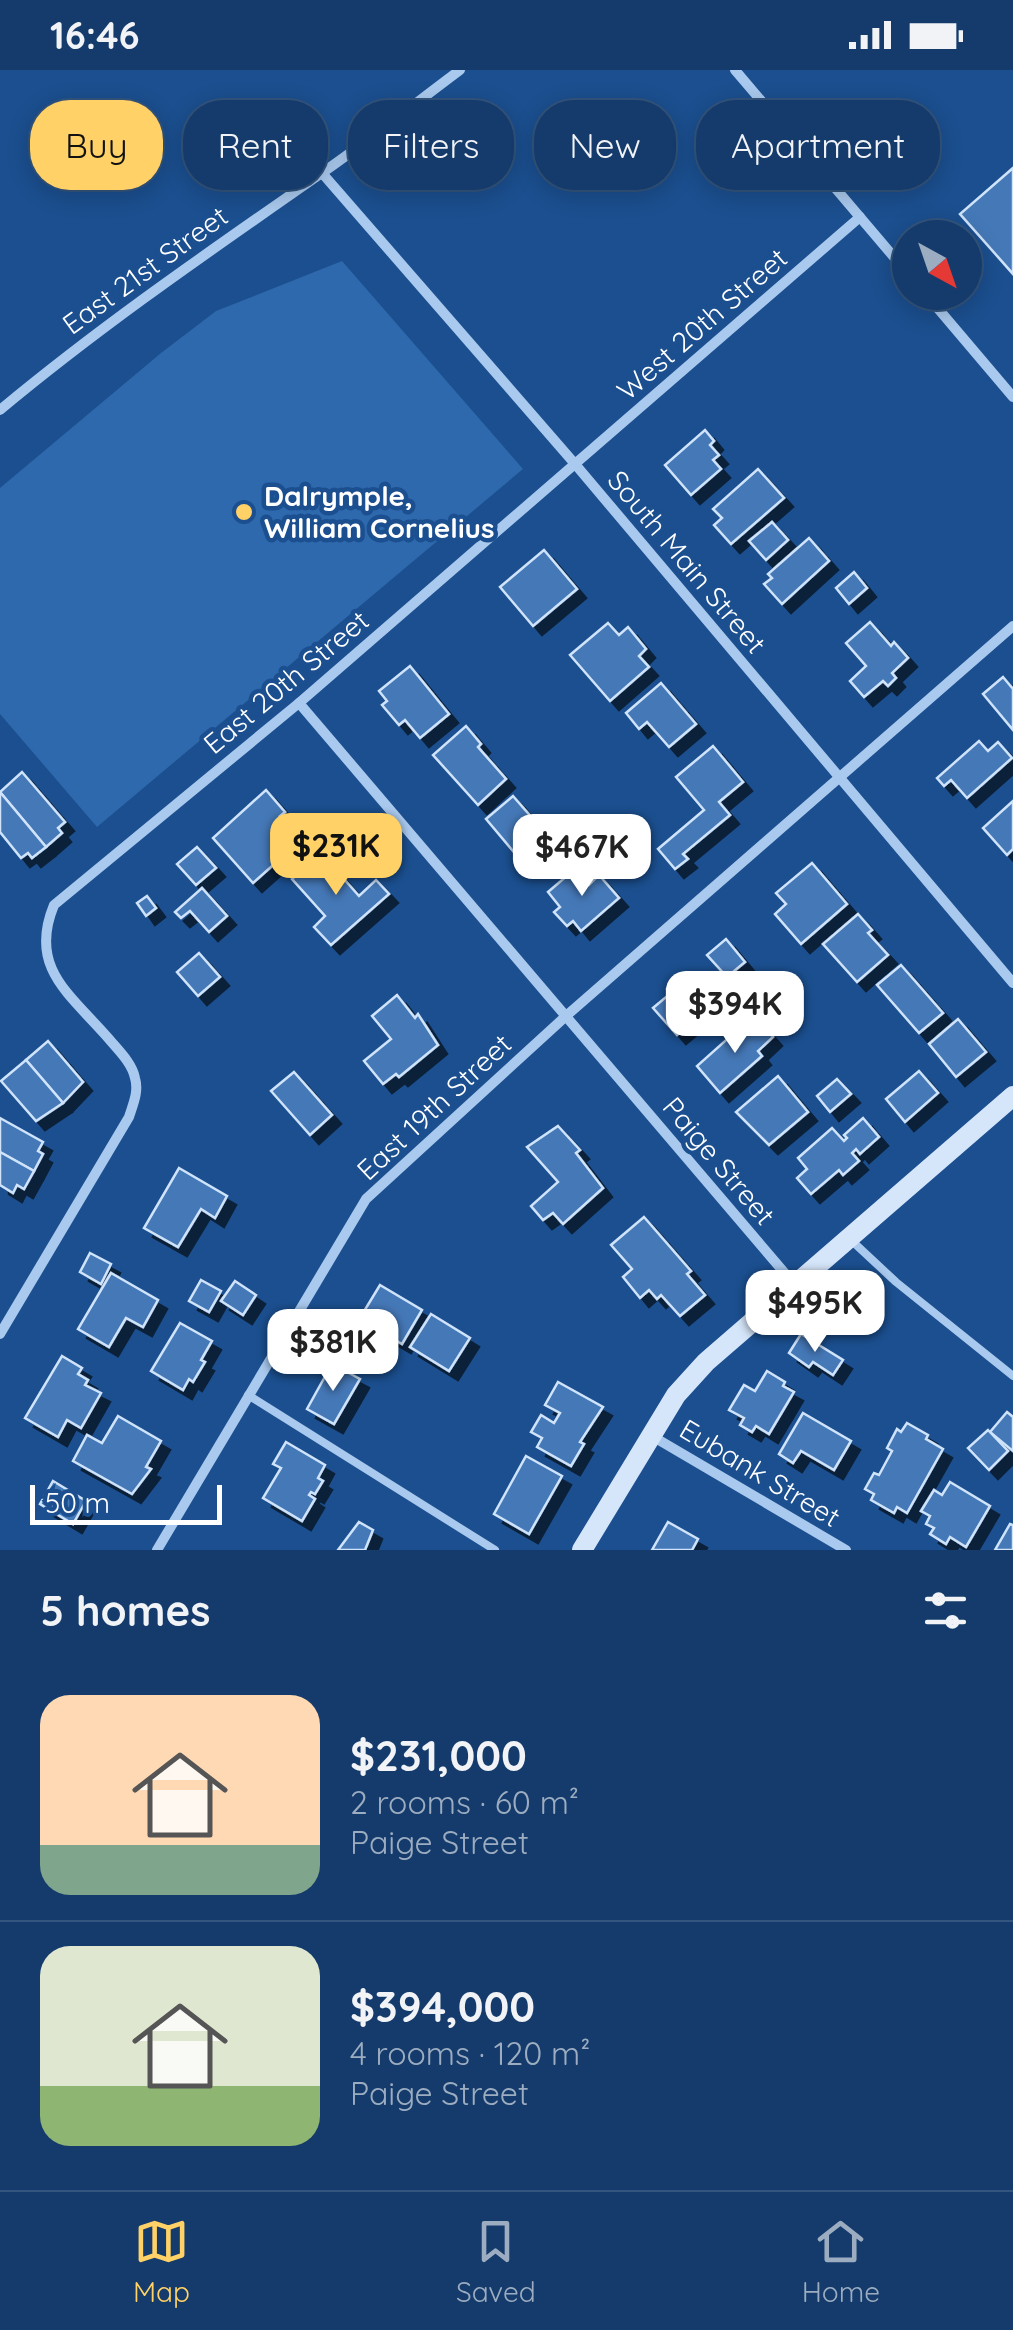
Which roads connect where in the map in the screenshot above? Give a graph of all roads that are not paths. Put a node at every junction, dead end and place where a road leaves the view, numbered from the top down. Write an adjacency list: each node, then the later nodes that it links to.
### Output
1 (460, 70): 3 (street, East 21st Street)
2 (735, 70): 6 (street)
3 (328, 169)
4 (328, 181): 11 (street, South Main Street)
5 (299, 190): 10 (street, East 21st Street)
6 (860, 218): 7 (street); 11 (street, West 20th Street)
7 (892, 255)
8 (939, 310): 9 (street)
9 (1013, 396)
10 (0, 410)
11 (575, 464): 13 (street, East 20th Street); 14 (street, South Main Street)
12 (1013, 626): 14 (street, East 19th Street)
13 (299, 703): 16 (street, Paige Street); 20 (street, East 20th Street)
14 (840, 778): 15 (street, South Main Street); 16 (street, East 19th Street)
15 (1013, 983)
16 (566, 1016): 19 (street, Paige Street); 22 (street, East 19th Street)
17 (1013, 1096): 18 (street)
18 (848, 1238): 19 (street); 21 (lane)
19 (794, 1284): 23 (street)
20 (0, 1334)
21 (1013, 1376)
22 (248, 1395): 24 (street, East 19th Street); 25 (lane)
23 (651, 1436): 26 (street); 27 (street, Eubank Street)
24 (158, 1550)
25 (495, 1550)
26 (582, 1550)
27 (846, 1550)

